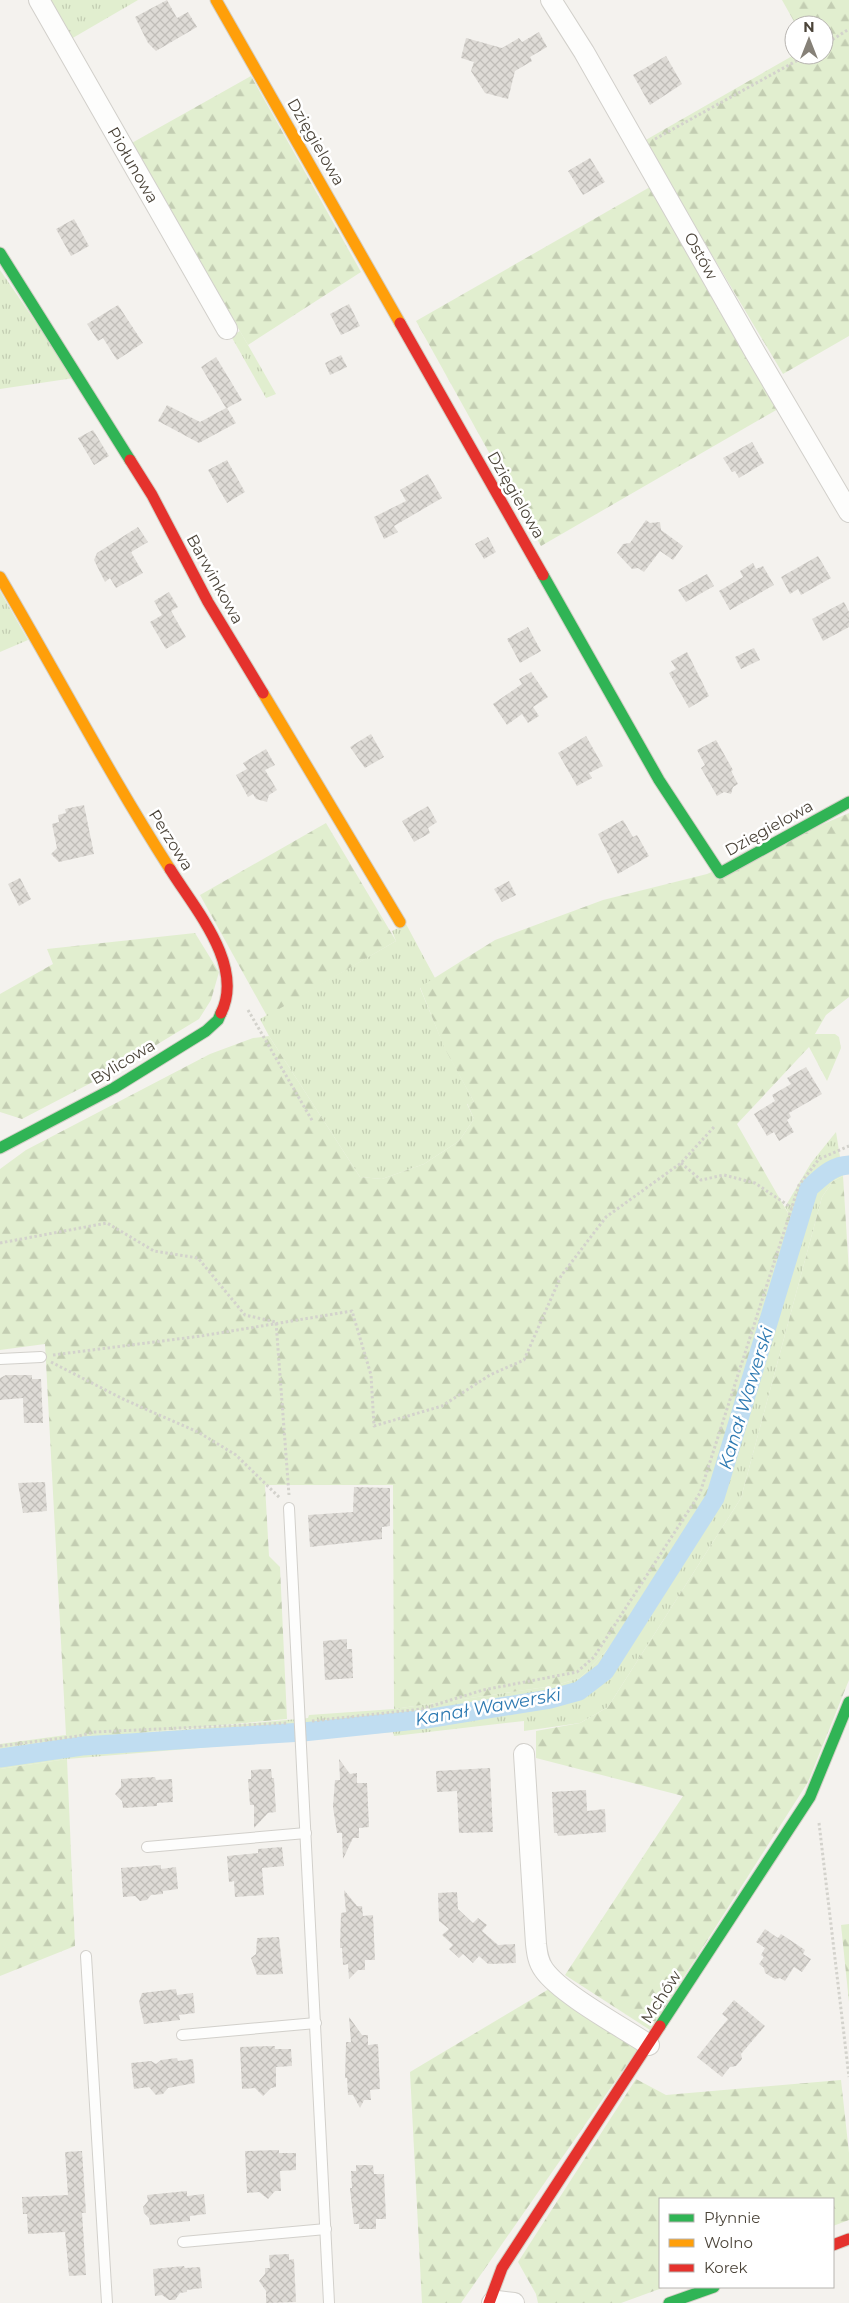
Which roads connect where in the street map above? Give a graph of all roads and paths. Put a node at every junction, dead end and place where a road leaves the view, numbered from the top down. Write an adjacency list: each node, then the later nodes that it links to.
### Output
1 (39, 0): 9 (street, Piołunowa)
2 (216, 0): 12 (street, Dzięgielowa)
3 (550, 0): 7 (street, Ostów)
4 (849, 29): 5 (path)
5 (834, 39)
6 (789, 65): 7 (path)
7 (640, 148): 10 (street, Ostów)
8 (0, 253): 13 (street, Barwinkowa)
9 (227, 329)
10 (849, 512)
11 (0, 577): 14 (street, Perzowa)
12 (849, 802)
13 (400, 922)
14 (228, 976): 19 (street, Bylicowa)
15 (243, 1002): 16 (path)
16 (313, 1122)
17 (714, 1127): 20 (path)
18 (849, 1146): 21 (path)
19 (0, 1147)
20 (681, 1164): 21 (path); 23 (path)
21 (792, 1208): 28 (path)
22 (0, 1243): 23 (path)
23 (276, 1322): 24 (path); 26 (path)
24 (41, 1357): 25 (lane); 26 (path)
25 (0, 1359)
26 (289, 1508): 28 (lane)
27 (849, 1702): 31 (street, Mchów)
28 (301, 1722): 29 (path); 32 (lane)
29 (0, 1746)
30 (524, 1754): 37 (street)
31 (813, 1801): 37 (street, Mchów); 38 (path)
32 (306, 1833): 33 (lane); 35 (lane)
33 (147, 1847)
34 (86, 1956): 45 (lane)
35 (316, 2022): 36 (lane); 39 (lane)
36 (182, 2034)
37 (649, 2044): 47 (street, Mchów)
38 (849, 2077)
39 (326, 2229): 41 (lane); 46 (lane)
40 (849, 2239): 42 (street)
41 (183, 2242)
42 (834, 2245)
43 (711, 2288): 44 (street)
44 (675, 2302)
45 (107, 2303)
46 (329, 2303)
47 (491, 2303): 48 (street)
48 (514, 2303)

